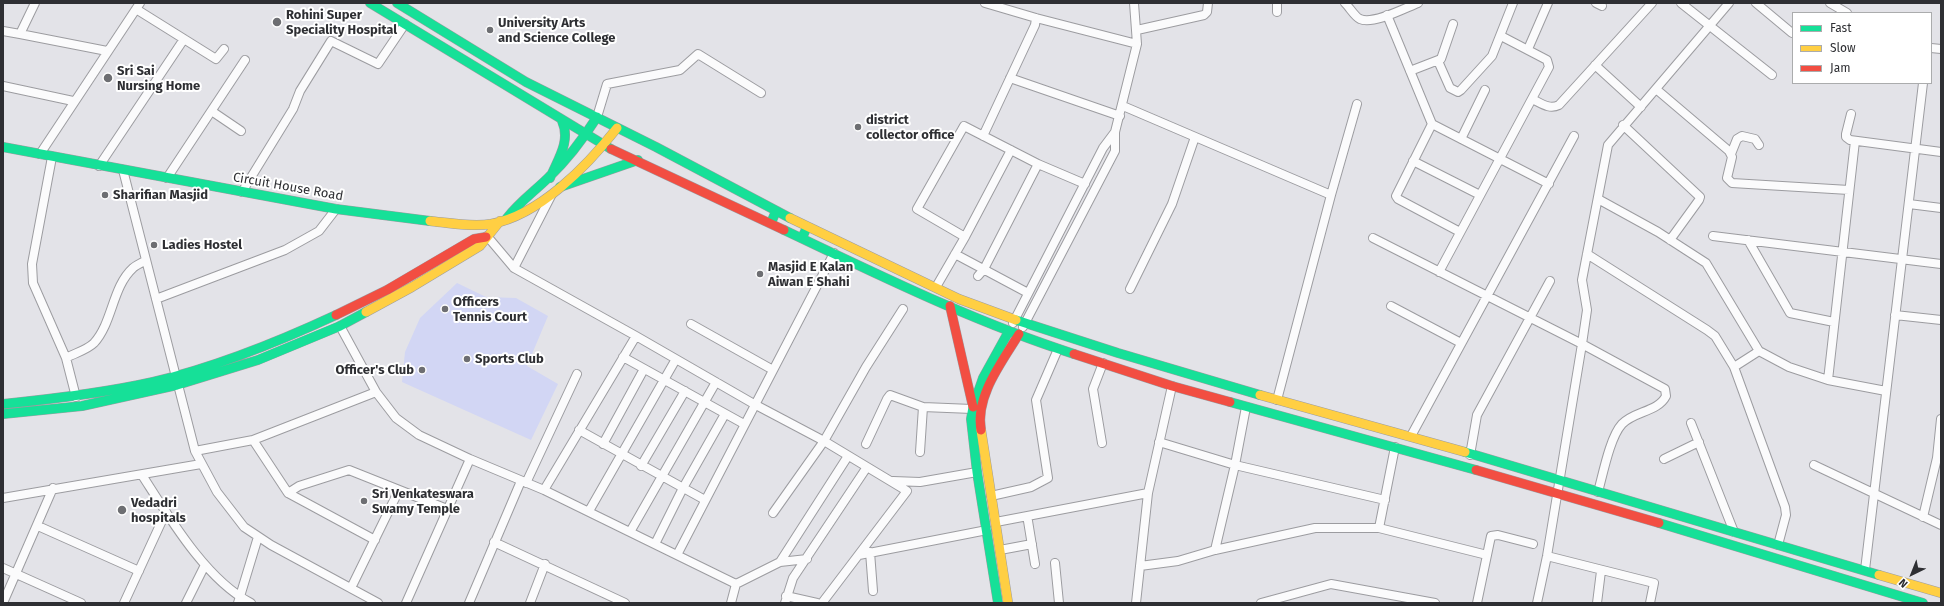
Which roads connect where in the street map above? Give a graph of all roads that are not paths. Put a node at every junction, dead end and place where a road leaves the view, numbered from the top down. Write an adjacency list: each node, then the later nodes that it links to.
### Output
1 (36, 3): 27 (street)
2 (370, 3): 21 (main road)
3 (397, 3): 53 (main road)
4 (985, 3): 17 (street)
5 (1134, 3): 24 (street)
6 (1208, 3): 24 (street)
7 (1345, 3): 19 (street)
8 (1418, 3): 19 (street)
9 (1513, 3): 28 (street)
10 (1548, 3): 32 (street)
11 (1652, 3): 36 (street)
12 (1681, 3): 23 (street)
13 (1729, 3): 23 (street)
14 (1756, 3): 26 (street)
15 (1830, 3): 18 (street)
16 (138, 6): 29 (street); 33 (street)
17 (1009, 6): 20 (street)
18 (1845, 12)
19 (1387, 15): 37 (street)
20 (1036, 18): 30 (street); 39 (street)
21 (405, 24): 54 (main road); 87 (street)
22 (1453, 24): 35 (street)
23 (1711, 25): 38 (street); 42 (street)
24 (1137, 30): 30 (street)
25 (3, 31): 27 (street)
26 (1792, 33)
27 (20, 34): 33 (street)
28 (1501, 36): 32 (street); 35 (street)
29 (184, 39): 31 (street); 79 (street)
30 (1137, 44): 48 (street)
31 (224, 49)
32 (1528, 49): 45 (street)
33 (107, 51): 46 (street)
34 (245, 60): 50 (street)
35 (1438, 61): 37 (street)
36 (1595, 65): 45 (street); 49 (street)
37 (1410, 71): 55 (street)
38 (1772, 75)
39 (1010, 78): 52 (street); 61 (street)
40 (1923, 84): 69 (street)
41 (3, 86): 46 (street)
42 (1656, 89): 49 (street); 73 (street)
43 (1485, 90): 64 (street)
44 (761, 93): 53 (street)
45 (1532, 99): 75 (street)
46 (73, 101): 72 (street)
47 (1357, 104): 89 (street)
48 (1123, 106): 52 (street); 63 (street)
49 (1641, 107): 56 (street)
50 (213, 112): 58 (street); 81 (street)
51 (1851, 114): 65 (street)
52 (1120, 116): 59 (street)
53 (597, 117): 57 (main road); 60 (main road)
54 (562, 121): 60 (main road); 82 (main road)
55 (1432, 124): 64 (street); 77 (street)
56 (1623, 125): 91 (street); 105 (street)
57 (617, 128): 67 (main road, Circuit House Road); 95 (main road)
58 (241, 131)
59 (1115, 132): 83 (street); 131 (street)
60 (586, 135): 67 (main road); 82 (main road)
61 (983, 136): 70 (street); 102 (street)
62 (1574, 136): 84 (street)
63 (1195, 137): 89 (street); 119 (street)
64 (1460, 138): 75 (street)
65 (1855, 141): 69 (street); 86 (street)
66 (1759, 145): 73 (street)
67 (605, 146): 76 (main road); 85 (main road, Circuit House Road)
68 (3, 147): 72 (main road, Circuit House Road)
69 (1916, 149): 71 (street); 92 (street)
70 (1011, 150): 78 (street); 102 (street)
71 (1941, 152)
72 (40, 154): 74 (main road, Circuit House Road)
73 (1731, 154): 86 (street)
74 (52, 157): 79 (main road, Circuit House Road); 142 (street)
75 (1499, 159): 84 (street); 90 (street)
76 (638, 160): 85 (main road); 97 (main road)
77 (1413, 161): 90 (street); 99 (street)
78 (1038, 164): 83 (street); 116 (street)
79 (99, 166): 80 (main road, Circuit House Road)
80 (123, 170): 81 (main road, Circuit House Road); 112 (street)
81 (167, 178): 87 (main road, Circuit House Road)
82 (550, 178): 96 (main road)
83 (1085, 184): 120 (street)
84 (1549, 184): 121 (street)
85 (560, 187): 88 (main road, Circuit House Road)
86 (1850, 190): 108 (street)
87 (242, 192): 93 (main road, Circuit House Road)
88 (551, 195): 96 (main road, Circuit House Road); 114 (street)
89 (1331, 195): 158 (street)
90 (1480, 195): 99 (street)
91 (1598, 198): 105 (street); 110 (street)
92 (1909, 204): 94 (street); 111 (street)
93 (336, 208): 96 (main road, Circuit House Road); 122 (street)
94 (1941, 208)
95 (776, 211): 97 (main road); 98 (main road)
96 (504, 220): 101 (main road)
97 (771, 223): 103 (main road)
98 (807, 227): 103 (main road); 118 (main road)
99 (1460, 232): 115 (street)
100 (1713, 236): 106 (street)
101 (487, 237): 114 (street); 133 (main road); 149 (main road)
102 (965, 237): 109 (street)
103 (802, 238): 107 (main road)
104 (1373, 238): 115 (street)
105 (1670, 240): 140 (street)
106 (1748, 240): 108 (street); 130 (street)
107 (834, 253): 123 (main road); 147 (street)
108 (1842, 253): 111 (street); 130 (street)
109 (955, 254): 116 (street); 118 (street)
110 (1587, 254): 138 (street); 145 (street)
111 (1902, 259): 113 (street); 126 (street)
112 (146, 260): 122 (street); 142 (street)
113 (1941, 264)
114 (514, 268): 136 (street)
115 (1439, 272): 121 (street)
116 (981, 273): 120 (street)
117 (1550, 281): 127 (street)
118 (936, 287): 128 (main road)
119 (1130, 289)
120 (1028, 293): 128 (street)
121 (1487, 296): 127 (street); 137 (street)
122 (156, 299): 149 (street)
123 (950, 306): 134 (main road); 164 (main road)
124 (1391, 306): 137 (street)
125 (903, 309): 173 (street)
126 (1895, 315): 129 (street); 155 (street)
127 (1529, 318): 138 (street); 183 (street)
128 (1015, 319): 131 (main road); 134 (street)
129 (1941, 320)
130 (1834, 322): 151 (street)
131 (1025, 323): 135 (street); 158 (main road)
132 (691, 324): 147 (street)
133 (340, 326): 149 (main road); 156 (street)
134 (1009, 331): 135 (main road); 164 (main road)
135 (1019, 334): 139 (main road); 208 (main road)
136 (636, 336): 141 (street); 143 (street)
137 (1461, 343): 171 (street)
138 (1582, 344): 196 (street); 203 (street)
139 (1058, 349): 144 (main road); 208 (street)
140 (1759, 351): 145 (street); 151 (street)
141 (623, 357): 146 (street); 170 (street)
142 (66, 358): 157 (street)
143 (676, 359): 150 (street); 152 (street)
144 (1103, 364): 153 (main road); 176 (street)
145 (1734, 367): 231 (street)
146 (644, 369): 150 (street); 177 (street)
147 (773, 370): 161 (street)
148 (577, 374): 198 (street)
149 (176, 380): 157 (main road); 165 (main road); 180 (street)
150 (664, 380): 154 (street); 182 (street)
151 (1828, 380): 155 (street)
152 (716, 382): 159 (street); 161 (street)
153 (1172, 386): 163 (main road); 174 (street)
154 (684, 391): 159 (street); 191 (street)
155 (1886, 391): 204 (street)
156 (376, 392): 172 (street); 186 (street)
157 (76, 397): 160 (main road)
158 (1277, 400): 171 (main road)
159 (705, 403): 166 (street); 195 (street)
160 (3, 404)
161 (754, 404): 169 (street); 173 (street)
162 (923, 407): 164 (street); 178 (street); 181 (street)
163 (1246, 407): 179 (main road); 190 (street)
164 (973, 408): 193 (main road)
165 (3, 414)
166 (725, 414): 169 (street); 200 (street)
167 (1941, 419): 185 (street)
168 (1692, 423): 175 (street)
169 (744, 424): 210 (street)
170 (579, 430): 177 (street); 202 (street)
171 (1411, 436): 183 (main road)
172 (253, 440): 180 (street); 205 (street)
173 (824, 441): 184 (street); 215 (street)
174 (1159, 442): 190 (street); 206 (street)
175 (1699, 442): 187 (street); 224 (street)
176 (1102, 443)
177 (603, 444): 182 (street)
178 (866, 444)
179 (1395, 447): 207 (main road); 211 (street)
180 (195, 452): 188 (street)
181 (920, 452)
182 (622, 455): 191 (street); 213 (street)
183 (1470, 455): 196 (main road)
184 (848, 456): 192 (street); 240 (street)
185 (1939, 458): 216 (street)
186 (470, 459): 198 (street); 212 (street)
187 (1664, 459)
188 (201, 464): 194 (street); 225 (street)
189 (1814, 464): 204 (street)
190 (1235, 465): 211 (street); 233 (street)
191 (641, 466): 195 (street)
192 (867, 467): 197 (street); 239 (street)
193 (977, 472): 197 (street); 222 (main road)
194 (142, 475): 199 (street); 214 (street)
195 (662, 477): 200 (street); 223 (street)
196 (1558, 479): 203 (main road); 207 (street)
197 (891, 481): 235 (street)
198 (524, 482): 202 (street); 227 (street)
199 (53, 488): 209 (street); 220 (street)
200 (683, 488): 210 (street); 228 (street)
201 (399, 490): 205 (street); 212 (street); 226 (street)
202 (544, 490): 213 (street)
203 (1598, 492): 224 (main road)
204 (1873, 492): 216 (street); 247 (street)
205 (288, 493): 226 (street)
206 (1148, 493): 217 (street); 245 (street)
207 (1556, 493): 238 (street); 281 (main road)
208 (991, 496): 217 (main road)
209 (3, 498)
210 (705, 500): 236 (street)
211 (1385, 500): 221 (street)
212 (447, 509): 264 (street)
213 (589, 511): 223 (street)
214 (166, 512): 244 (street); 248 (street)
215 (773, 513)
216 (1922, 517): 219 (street)
217 (996, 522): 232 (main road)
218 (1028, 522): 229 (street)
219 (1941, 525)
220 (38, 526): 248 (street); 250 (street)
221 (1379, 528): 233 (street); 237 (street)
222 (987, 530): 234 (street); 271 (main road)
223 (630, 532): 228 (street)
224 (1734, 532): 231 (main road)
225 (258, 537): 252 (street); 255 (street)
226 (375, 540): 252 (street)
227 (494, 542): 242 (street); 265 (street)
228 (655, 544): 236 (street)
229 (1032, 544): 232 (street); 243 (street)
230 (1533, 544): 237 (street)
231 (1778, 545): 247 (main road)
232 (1000, 550): 272 (main road)
233 (1215, 550): 245 (street)
234 (870, 552): 235 (street); 253 (street)
235 (859, 554): 270 (street)
236 (677, 555): 251 (street)
237 (1487, 555): 277 (street)
238 (1547, 556): 249 (street); 278 (street)
239 (807, 558): 240 (street); 256 (street)
240 (780, 562): 251 (street)
241 (1055, 563): 273 (street)
242 (545, 564): 266 (street); 267 (street)
243 (1035, 564)
244 (205, 565): 255 (street); 261 (street)
245 (1140, 566): 274 (street)
246 (3, 568): 250 (street)
247 (1865, 570): 254 (main road)
248 (139, 571): 260 (street)
249 (1601, 571): 279 (street); 280 (street)
250 (16, 573): 258 (street); 259 (street)
251 (736, 584): 268 (street)
252 (351, 588): 263 (street)
253 (873, 591)
254 (1941, 593)
255 (239, 600): 262 (street)
256 (785, 600): 269 (street)
257 (1271, 602): 275 (street); 276 (street)
258 (3, 603)
259 (81, 603)
260 (124, 603)
261 (186, 603)
262 (251, 603)
263 (378, 603)
264 (406, 603)
265 (469, 603)
266 (530, 603)
267 (625, 603)
268 (731, 603)
269 (817, 603)
270 (822, 603)
271 (998, 603)
272 (1008, 603)
273 (1059, 603)
274 (1136, 603)
275 (1261, 603)
276 (1435, 603)
277 (1477, 603)
278 (1536, 603)
279 (1597, 603)
280 (1650, 603)
281 (1923, 603)

